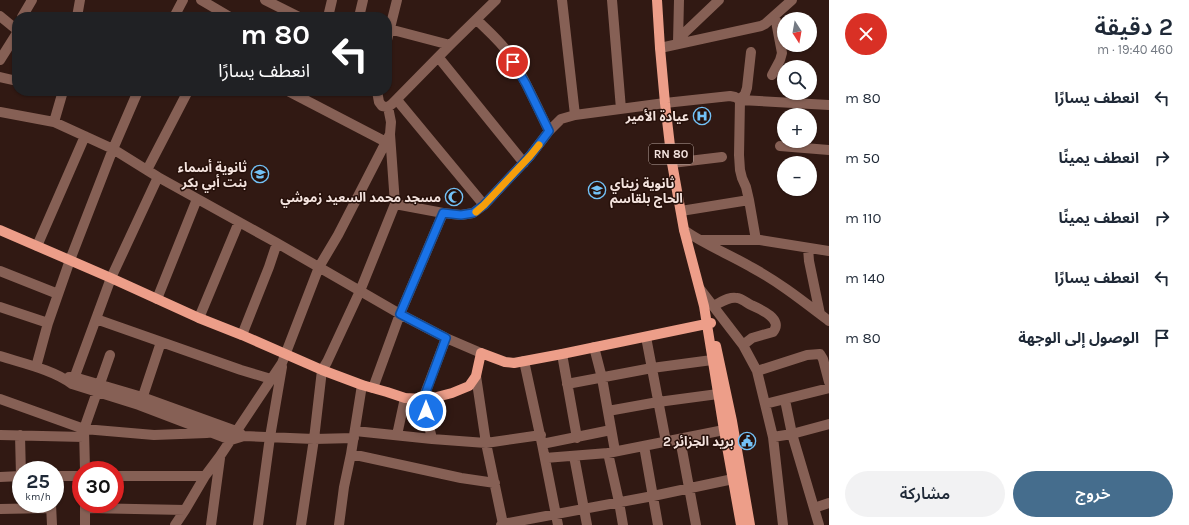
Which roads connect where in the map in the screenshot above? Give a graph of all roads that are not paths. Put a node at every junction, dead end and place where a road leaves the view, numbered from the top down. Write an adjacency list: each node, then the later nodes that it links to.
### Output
1 (32, 0): 18 (street)
2 (80, 0): 19 (street)
3 (183, 0): 20 (street)
4 (201, 0): 21 (street)
5 (265, 0): 17 (street)
6 (288, 0): 17 (street)
7 (332, 0): 23 (street)
8 (363, 0): 24 (street)
9 (397, 0): 27 (street)
10 (562, 0): 53 (street)
11 (612, 0): 51 (street)
12 (657, 0): 34 (main road, RN 80)
13 (679, 0): 32 (street)
14 (719, 0): 32 (street)
15 (792, 0): 26 (street)
16 (492, 1): 28 (street)
17 (285, 10): 22 (street)
18 (25, 12)
19 (78, 12)
20 (177, 12)
21 (221, 12)
22 (289, 12)
23 (329, 12)
24 (360, 12)
25 (0, 16): 29 (street)
26 (775, 16): 32 (street); 38 (street)
27 (392, 18)
28 (477, 20): 33 (street); 55 (street)
29 (12, 26)
30 (392, 30): 33 (street)
31 (12, 37): 37 (street)
32 (678, 41): 34 (street)
33 (450, 45): 36 (street)
34 (660, 48): 48 (main road, RN 80)
35 (751, 52): 47 (street)
36 (439, 58): 46 (street); 62 (street)
37 (0, 60)
38 (772, 75)
39 (0, 77): 40 (street)
40 (12, 80)
41 (61, 96): 54 (street)
42 (136, 96): 59 (street)
43 (185, 96): 64 (street)
44 (299, 96): 57 (street)
45 (378, 96): 50 (street)
46 (397, 100): 50 (street); 69 (street)
47 (740, 100): 48 (street); 49 (street); 67 (street)
48 (665, 102): 51 (street); 63 (main road, RN 80)
49 (829, 105)
50 (388, 107): 57 (street)
51 (621, 109): 53 (street)
52 (0, 112): 54 (street)
53 (575, 115): 55 (street)
54 (54, 122): 56 (street)
55 (549, 131): 62 (street)
56 (85, 136): 59 (street); 78 (street)
57 (388, 138): 68 (street); 82 (street)
58 (804, 148): 60 (street)
59 (113, 149): 64 (street); 81 (street)
60 (829, 150)
61 (722, 157): 63 (street)
62 (524, 163): 69 (street)
63 (672, 164): 70 (main road, RN 80)
64 (147, 170): 65 (street)
65 (158, 177): 66 (street); 84 (street)
66 (197, 199): 72 (street); 87 (street)
67 (749, 200): 70 (street); 76 (street)
68 (395, 204): 71 (street); 85 (street)
69 (484, 205): 71 (street)
70 (681, 210): 74 (main road, RN 80)
71 (443, 213): 90 (street)
72 (239, 222): 77 (street); 92 (street)
73 (0, 230): 78 (main road)
74 (684, 230): 75 (street); 88 (main road, RN 80)
75 (699, 240): 76 (street); 91 (street)
76 (756, 240): 79 (street)
77 (277, 243): 82 (street); 97 (street)
78 (37, 246): 81 (main road)
79 (808, 248): 80 (street); 91 (street)
80 (829, 251)
81 (70, 260): 84 (main road); 86 (street)
82 (319, 268): 85 (street); 107 (street)
83 (0, 271): 86 (street)
84 (111, 278): 87 (main road); 93 (street)
85 (360, 291): 90 (street); 112 (street)
86 (58, 294): 95 (street)
87 (157, 299): 92 (main road)
88 (709, 306): 96 (main road, RN 80); 101 (street); 101 (street)
89 (0, 308): 95 (street)
90 (400, 314): 99 (street); 121 (street)
91 (820, 314): 94 (street)
92 (199, 318): 97 (main road)
93 (96, 319): 100 (street); 117 (street)
94 (829, 321)
95 (48, 324): 110 (street)
96 (709, 324): 98 (main road); 108 (main road, RN 80); 195 (main road, RN 80)
97 (242, 335): 107 (main road)
98 (646, 337): 102 (main road); 111 (street)
99 (446, 338): 103 (street); 127 (street)
100 (161, 342): 116 (street); 129 (street)
101 (743, 345): 113 (street)
102 (594, 347): 104 (main road); 115 (street)
103 (481, 353): 109 (main road); 114 (main road)
104 (562, 354): 109 (main road); 119 (street)
105 (110, 355): 123 (street)
106 (0, 356): 110 (street)
107 (284, 358): 112 (main road); 116 (street); 144 (street)
108 (712, 360): 111 (street); 124 (main road, RN 80)
109 (524, 361): 150 (street)
110 (36, 367): 117 (street)
111 (652, 368): 115 (street); 130 (street)
112 (322, 370): 120 (main road); 147 (street)
113 (757, 371): 118 (street); 131 (street)
114 (476, 376): 127 (main road); 152 (street)
115 (602, 378): 119 (street); 132 (street)
116 (271, 379): 143 (street)
117 (70, 380): 123 (street)
118 (829, 382)
119 (567, 384): 146 (street)
120 (362, 385): 121 (main road); 138 (street)
121 (373, 388): 125 (main road)
122 (829, 388): 128 (street)
123 (99, 389): 129 (street); 136 (street)
124 (718, 394): 130 (street); 135 (main road, RN 80)
125 (405, 398): 127 (main road); 142 (street)
126 (0, 399): 136 (street)
127 (423, 400): 148 (street)
128 (785, 400): 131 (street); 139 (street)
129 (141, 401): 137 (street); 143 (street)
130 (658, 402): 132 (street); 151 (street)
131 (765, 404): 145 (street)
132 (608, 411): 134 (street)
133 (829, 424): 139 (street)
134 (611, 430): 146 (street); 154 (street)
135 (724, 430): 149 (street); 165 (main road, RN 80)
136 (84, 433): 137 (street); 141 (street); 160 (street)
137 (212, 433): 143 (street)
138 (354, 434): 142 (street); 147 (street); 155 (street)
139 (792, 434): 145 (street); 173 (street)
140 (0, 435): 141 (street)
141 (20, 435): 159 (street)
142 (397, 435): 148 (street)
143 (237, 436): 144 (street); 156 (street)
144 (270, 437): 147 (street); 186 (street)
145 (772, 437): 196 (street)
146 (577, 438): 150 (street)
147 (314, 439): 187 (street)
148 (432, 439): 152 (street)
149 (680, 439): 151 (street); 167 (street)
150 (542, 440): 152 (street); 158 (street)
151 (666, 442): 153 (street)
152 (486, 443): 166 (street)
153 (644, 446): 154 (street); 168 (street)
154 (612, 452): 157 (street); 169 (street)
155 (351, 454): 166 (street); 188 (street)
156 (220, 456): 164 (street); 185 (street)
157 (574, 456): 158 (street); 175 (street)
158 (545, 458): 179 (street)
159 (21, 461)
160 (85, 461)
161 (0, 476): 162 (street)
162 (12, 476)
163 (124, 476): 164 (street)
164 (205, 476): 176 (street)
165 (733, 479): 167 (street); 194 (main road, RN 80)
166 (494, 483): 181 (street)
167 (690, 489): 168 (street); 193 (street)
168 (653, 496): 169 (street); 192 (street)
169 (619, 502): 175 (street); 191 (street)
170 (829, 503): 173 (street)
171 (12, 508): 174 (street)
172 (124, 508): 176 (street)
173 (814, 508): 197 (street)
174 (0, 509)
175 (584, 509): 179 (street); 190 (street)
176 (185, 510): 184 (street)
177 (51, 513): 182 (street)
178 (85, 513): 183 (street)
179 (555, 514): 180 (street); 189 (street)
180 (521, 523): 181 (street)
181 (502, 524)
182 (52, 525)
183 (85, 525)
184 (175, 525)
185 (211, 525)
186 (258, 525)
187 (301, 525)
188 (339, 525)
189 (558, 525)
190 (587, 525)
191 (623, 525)
192 (658, 525)
193 (696, 525)
194 (741, 525)
195 (750, 525)
196 (783, 525)
197 (819, 525)

